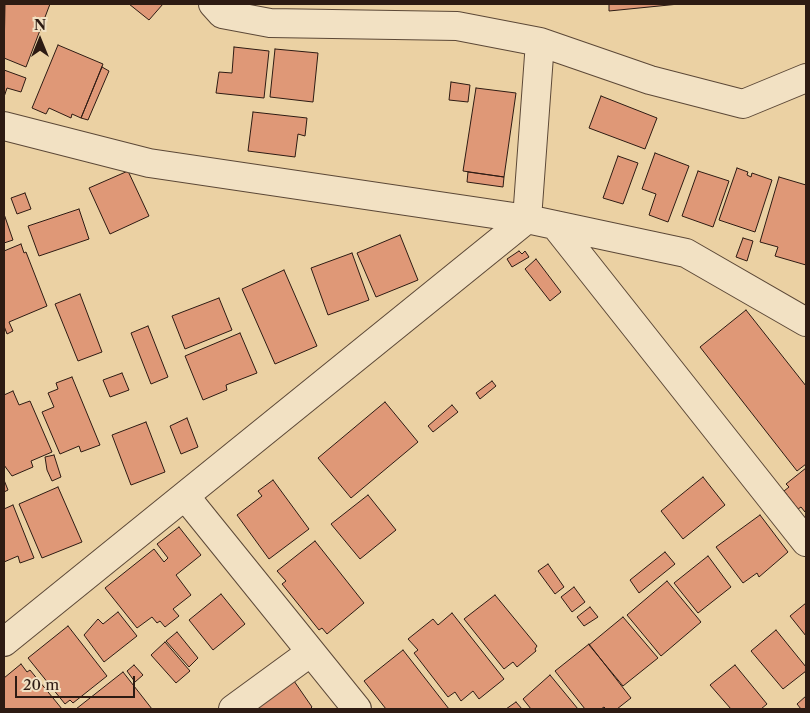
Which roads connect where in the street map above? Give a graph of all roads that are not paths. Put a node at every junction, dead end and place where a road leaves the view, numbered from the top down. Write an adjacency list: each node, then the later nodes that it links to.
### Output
1 (213, 4): 2 (street)
2 (540, 42): 3 (street); 5 (street)
3 (806, 78)
4 (4, 126): 5 (street)
5 (527, 219): 6 (street); 8 (street)
6 (555, 225): 7 (street); 9 (street)
7 (806, 322)
8 (185, 496): 10 (street); 11 (street)
9 (806, 542)
10 (4, 642)
11 (311, 652): 12 (street); 13 (street)
12 (233, 709)
13 (357, 709)

